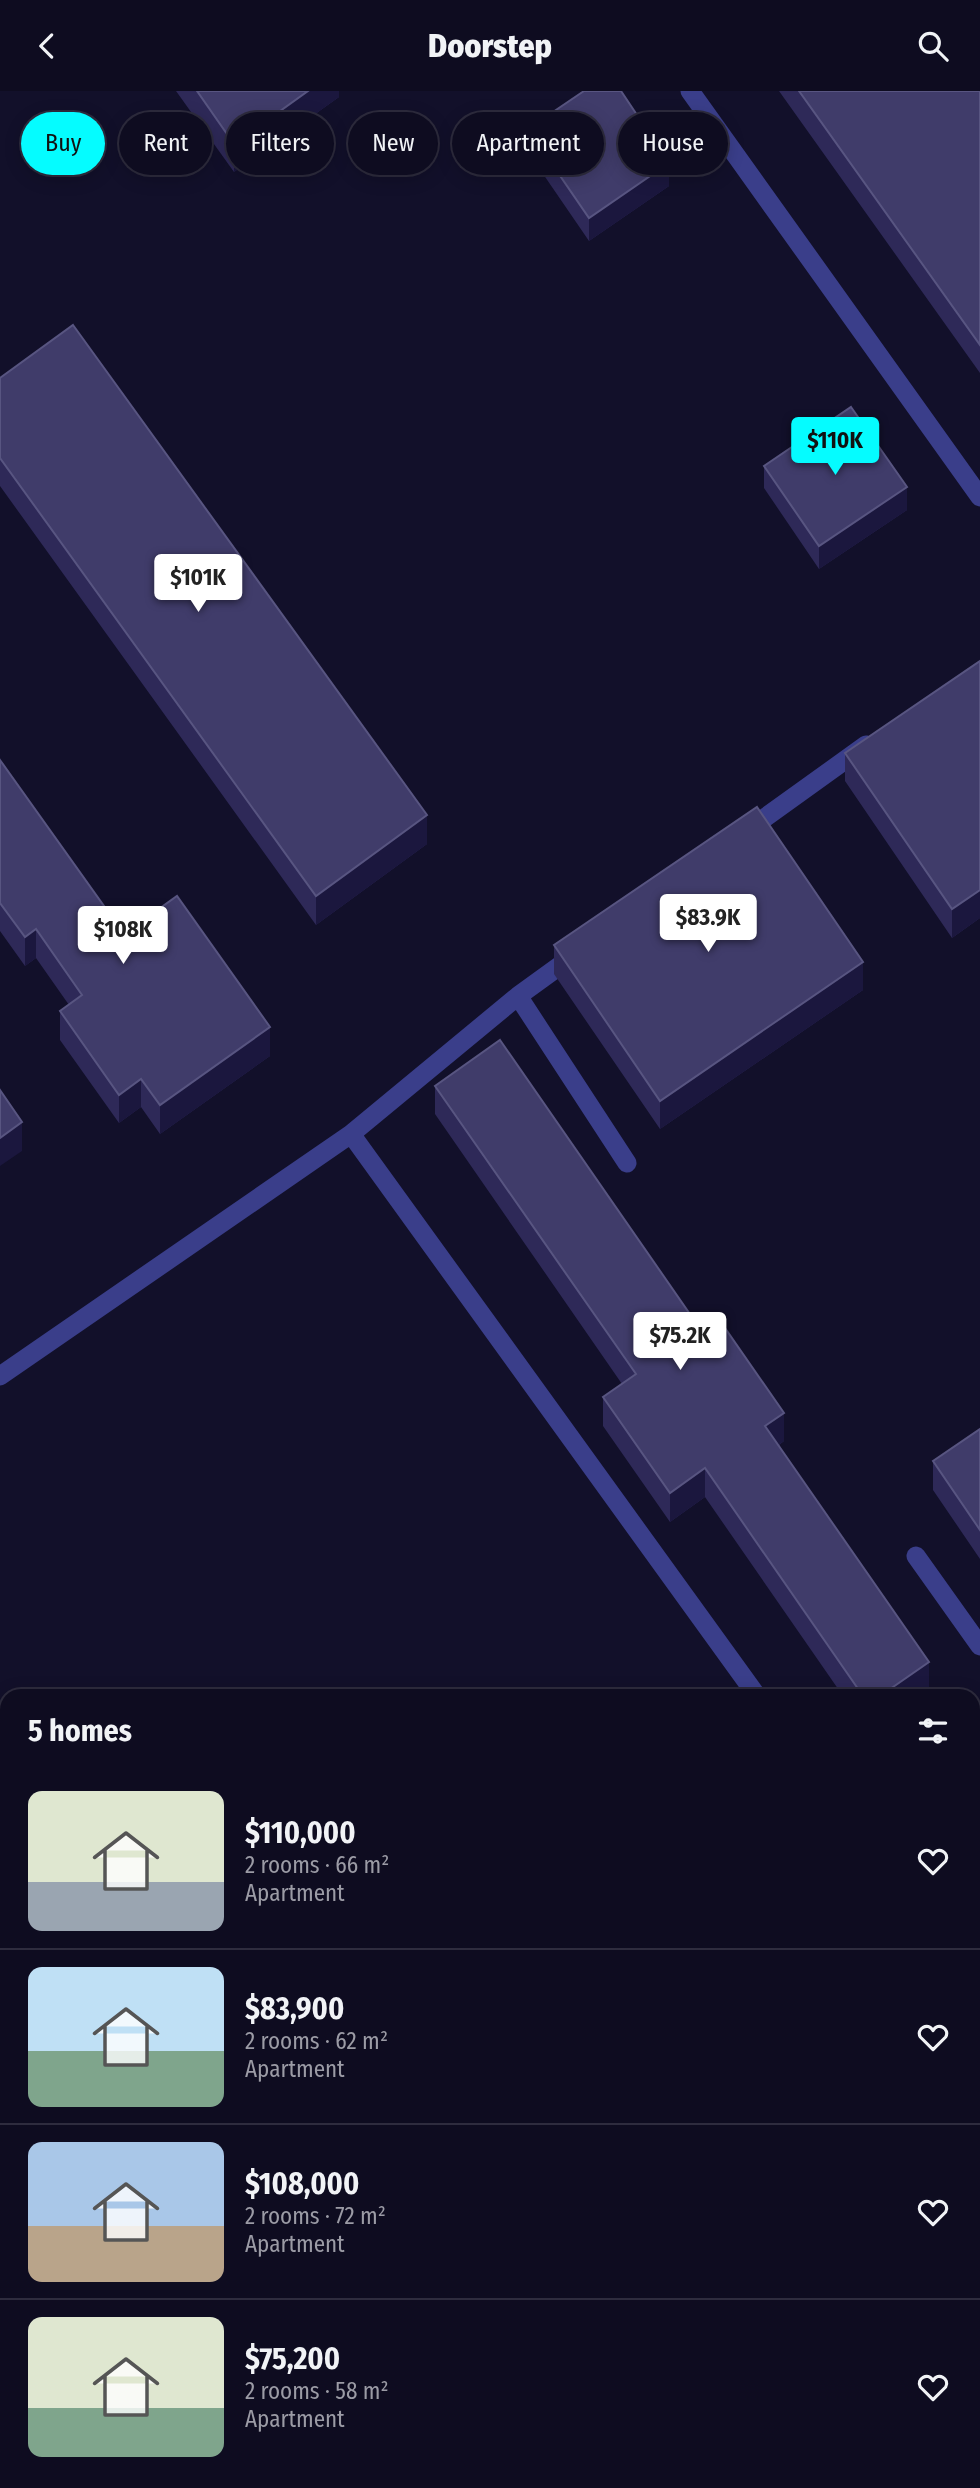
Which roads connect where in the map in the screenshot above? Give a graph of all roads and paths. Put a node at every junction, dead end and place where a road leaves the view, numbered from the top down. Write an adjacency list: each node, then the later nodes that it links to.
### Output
1 (690, 91): 2 (lane)
2 (980, 497)
3 (878, 736): 4 (lane)
4 (732, 841)
5 (597, 939): 6 (lane)
6 (518, 996): 7 (lane); 8 (lane)
7 (351, 1135): 9 (lane); 12 (lane)
8 (627, 1163)
9 (0, 1376)
10 (916, 1556): 11 (lane)
11 (980, 1646)
12 (752, 1689)

